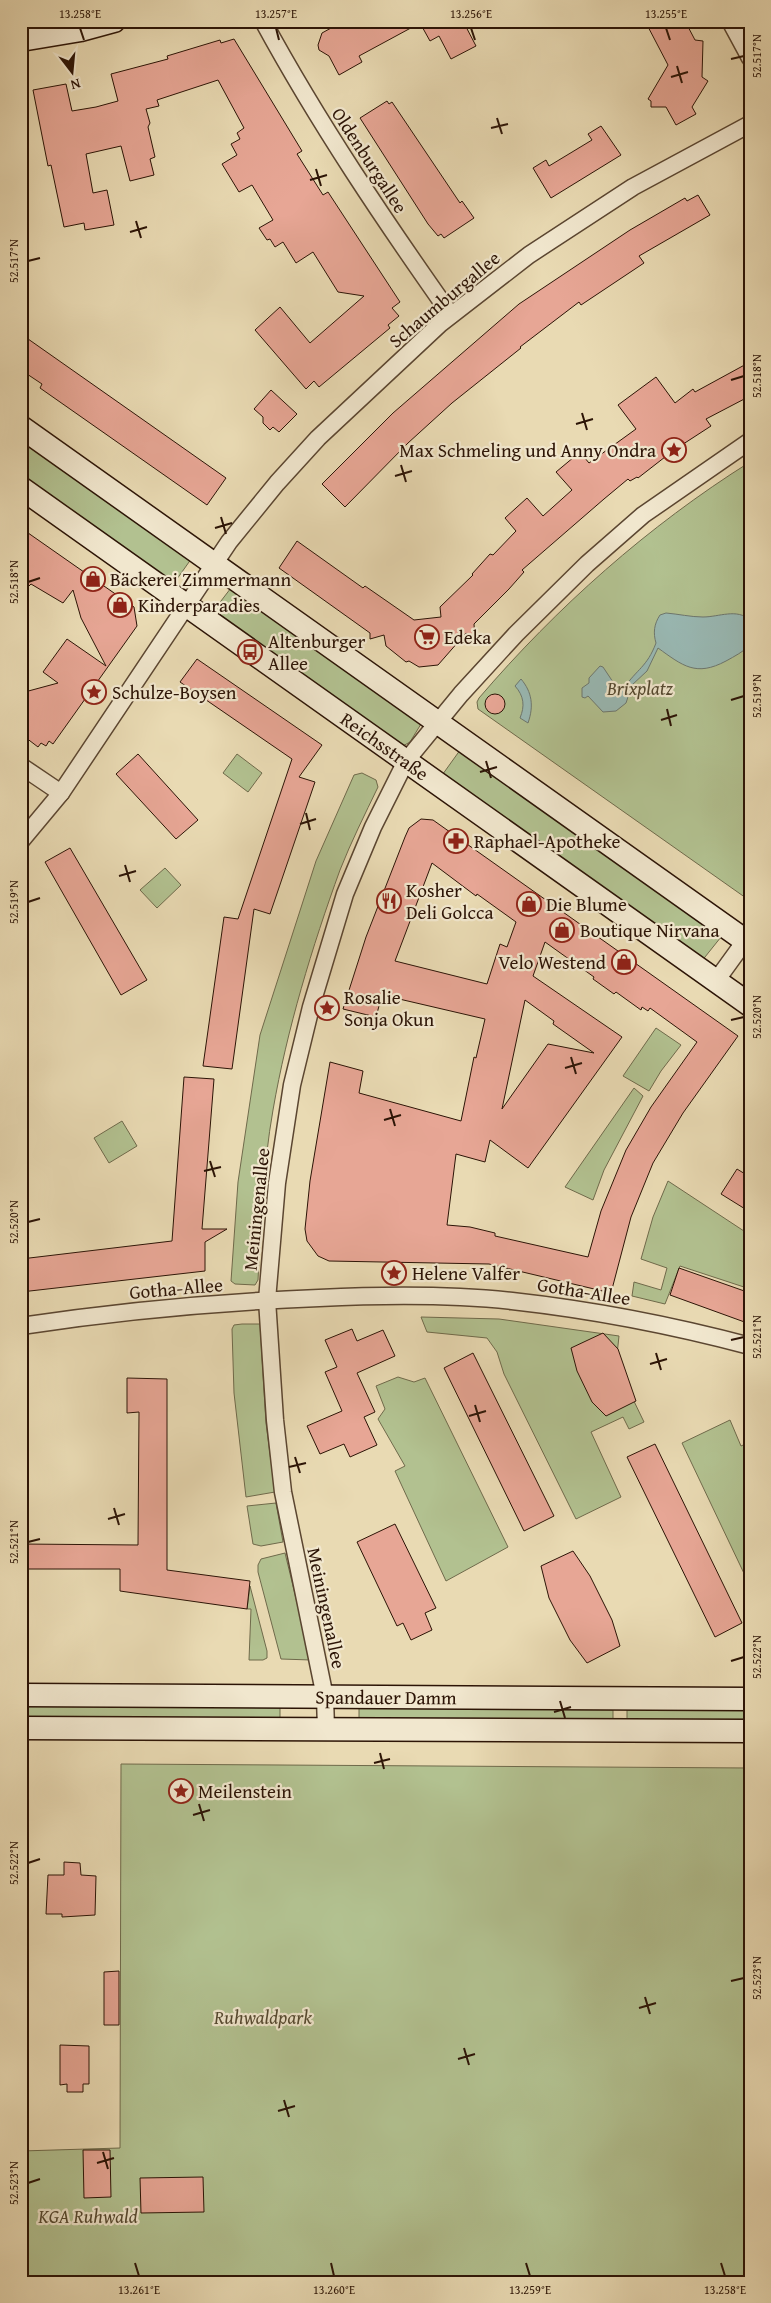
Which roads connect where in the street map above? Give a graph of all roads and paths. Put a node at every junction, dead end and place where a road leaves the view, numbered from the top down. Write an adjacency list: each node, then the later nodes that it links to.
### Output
1 (114, 21): 4 (main road)
2 (263, 21): 7 (street, Oldenburgallee)
3 (730, 21): 5 (street)
4 (21, 40)
5 (750, 58)
6 (750, 124): 7 (street, Schaumburgallee)
7 (451, 315): 11 (street, Schaumburgallee)
8 (21, 427): 11 (main road)
9 (750, 441): 13 (street)
10 (21, 488): 12 (main road, Reichsstraße)
11 (216, 565): 12 (street, Schaumburgallee); 13 (main road)
12 (188, 606): 14 (main road, Reichsstraße); 16 (street)
13 (439, 722): 14 (street, Meiningenallee); 18 (main road)
14 (406, 761): 19 (main road, Reichsstraße); 21 (street, Meiningenallee)
15 (21, 766): 16 (street)
16 (61, 793): 17 (street)
17 (21, 841)
18 (748, 940): 19 (street)
19 (716, 981): 20 (main road, Reichsstraße)
20 (750, 1005)
21 (267, 1300): 22 (street, Gotha-Allee); 23 (street, Gotha-Allee); 25 (street, Meiningenallee)
22 (21, 1326)
23 (750, 1346)
24 (21, 1695): 25 (main road, Spandauer Damm)
25 (325, 1697): 26 (main road, Spandauer Damm); 28 (street, Meiningenallee)
26 (750, 1699)
27 (21, 1728): 28 (main road, Spandauer Damm)
28 (326, 1729): 29 (main road, Spandauer Damm)
29 (750, 1731)

